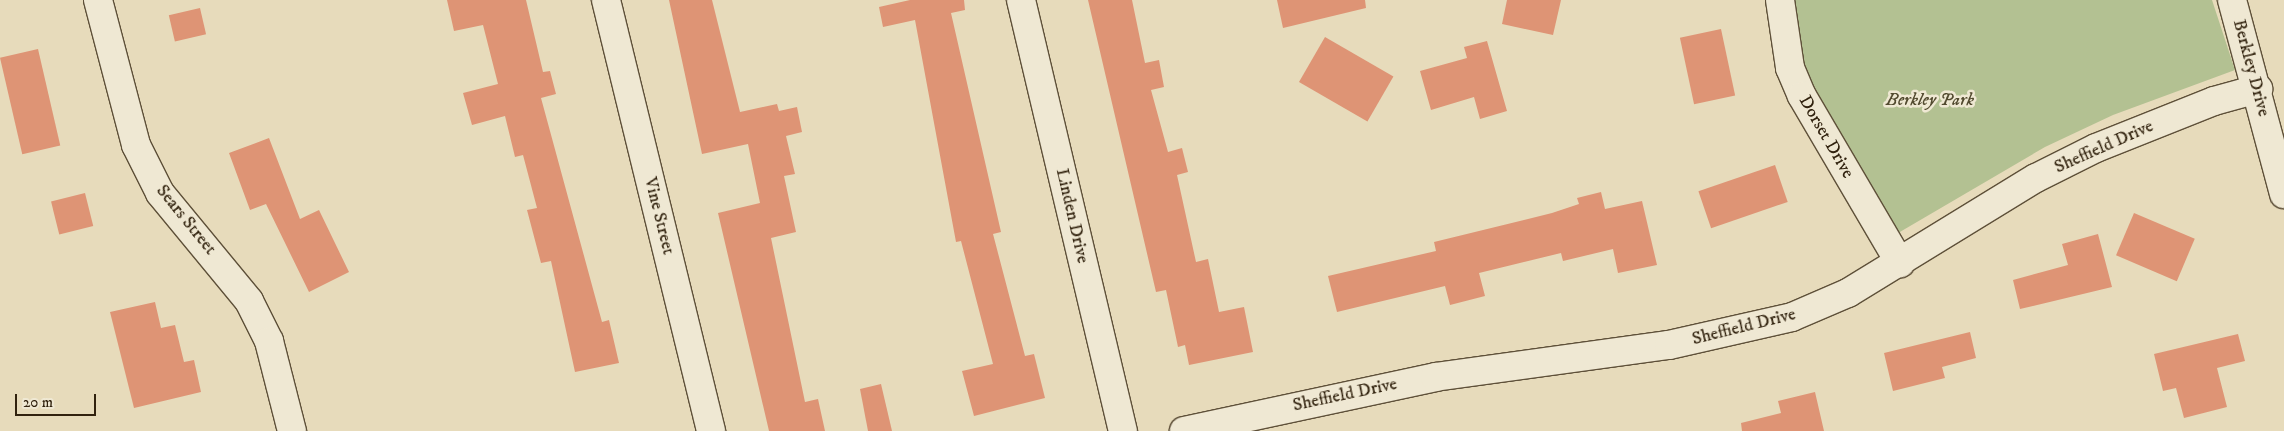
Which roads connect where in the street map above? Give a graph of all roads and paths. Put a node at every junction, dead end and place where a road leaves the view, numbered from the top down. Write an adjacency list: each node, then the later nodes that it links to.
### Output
1 (98, 0): 9 (street, Sears Street)
2 (606, 0): 10 (street, Vine Street)
3 (1021, 0): 11 (street, Linden Drive)
4 (1780, 0): 8 (street, Dorset Drive)
5 (2232, 0): 6 (street, Berkley Drive)
6 (2258, 89): 7 (street, Berkley Drive); 8 (street, Sheffield Drive)
7 (2284, 194)
8 (1900, 263): 12 (street, Sheffield Drive)
9 (292, 431)
10 (711, 431)
11 (1123, 431)
12 (1184, 431)

